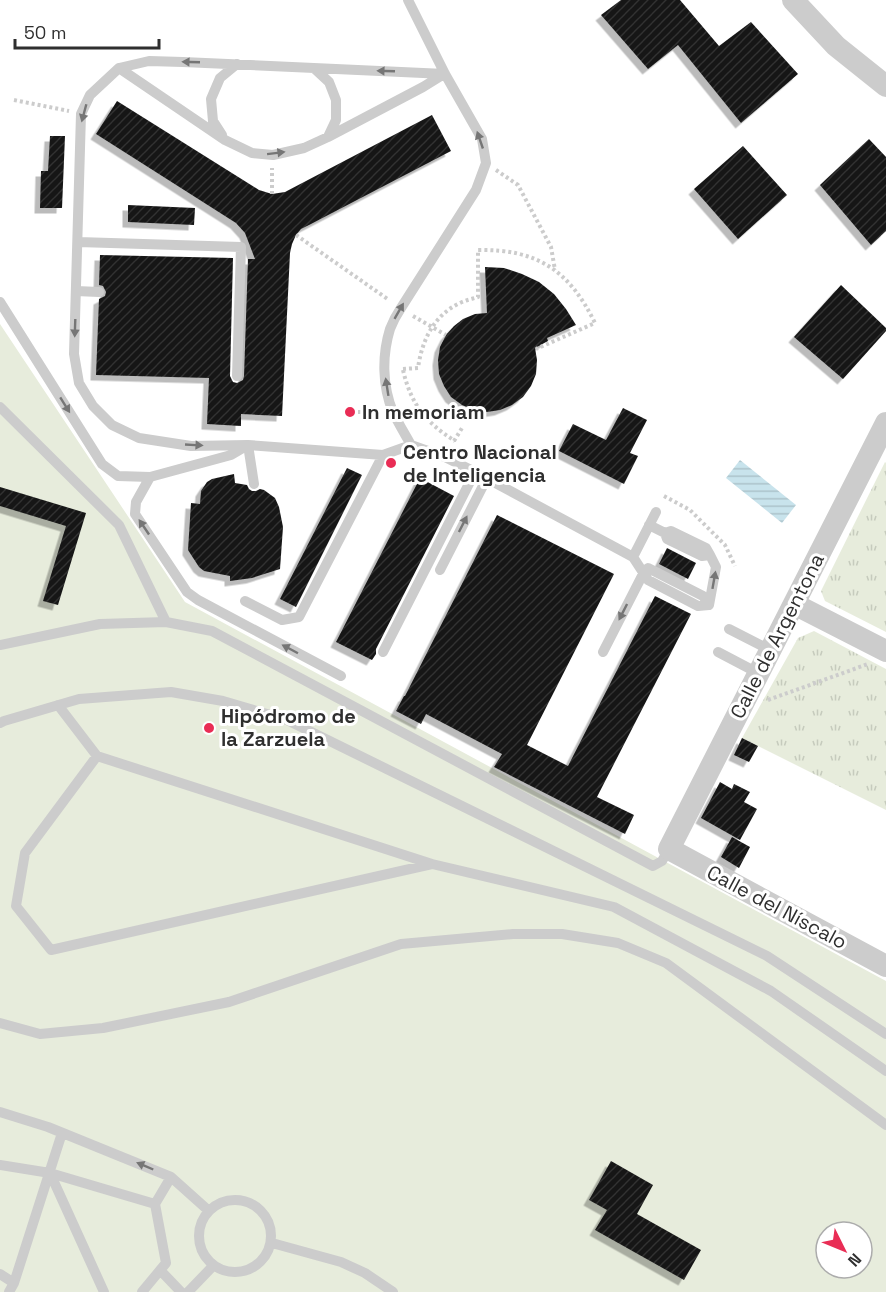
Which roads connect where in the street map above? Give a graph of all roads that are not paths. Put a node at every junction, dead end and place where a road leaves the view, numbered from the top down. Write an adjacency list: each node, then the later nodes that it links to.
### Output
1 (408, 0): 6 (lane)
2 (793, 0): 7 (street)
3 (237, 64): 4 (lane, one-way to 4); 5 (lane); 9 (lane)
4 (119, 68): 9 (lane); 10 (lane, one-way to 10)
5 (315, 69): 6 (lane, one-way to 5); 8 (lane)
6 (445, 74): 8 (lane); 17 (lane, one-way to 6)
7 (886, 86)
8 (328, 137): 9 (lane, one-way to 8)
9 (225, 140)
10 (78, 242): 11 (lane); 14 (lane)
11 (76, 291): 12 (lane); 18 (lane, one-way to 18)
12 (99, 292)
13 (0, 302): 21 (lane, one-way to 21)
14 (237, 376)
15 (0, 407): 31 (lane)
16 (886, 423): 30 (street, Calle de Argentona)
17 (411, 445): 19 (lane); 20 (lane)
18 (248, 446): 19 (lane); 21 (lane); 23 (lane)
19 (382, 455): 29 (lane)
20 (475, 472): 22 (lane); 35 (lane)
21 (150, 477): 40 (lane, one-way to 21)
22 (487, 478): 26 (lane); 27 (lane, one-way to 22)
23 (254, 484)
24 (656, 512): 25 (lane)
25 (649, 525): 26 (lane); 28 (lane, one-way to 25)
26 (633, 557): 28 (lane)
27 (440, 570)
28 (644, 572): 36 (lane, one-way to 36)
29 (245, 601)
30 (794, 604): 34 (street, Calle de Argentona); 38 (street)
31 (166, 622): 33 (lane); 44 (lane)
32 (729, 629): 34 (lane)
33 (0, 645)
34 (770, 650): 39 (street, Calle de Argentona)
35 (383, 652)
36 (603, 652)
37 (718, 652): 39 (lane)
38 (880, 656)
39 (758, 673): 44 (street, Calle de Argentona)
40 (341, 676)
41 (58, 705): 42 (lane); 43 (lane); 48 (lane)
42 (0, 723)
43 (97, 756): 45 (lane); 45 (lane)
44 (669, 849): 46 (street, Calle del Níscalo)
45 (432, 864): 49 (lane)
46 (886, 966)
47 (0, 1023): 51 (lane)
48 (886, 1034)
49 (886, 1071)
50 (0, 1112): 52 (lane)
51 (886, 1125)
52 (63, 1133): 54 (lane); 55 (lane, one-way to 52)
53 (0, 1165): 54 (lane)
54 (50, 1173): 56 (lane); 62 (lane); 63 (lane)
55 (171, 1177): 56 (lane); 57 (lane)
56 (155, 1204): 60 (lane)
57 (209, 1211): 58 (lane); 59 (lane)
58 (272, 1243): 59 (lane); 67 (lane)
59 (213, 1266): 66 (lane)
60 (160, 1270): 64 (lane); 65 (lane)
61 (0, 1274): 62 (lane)
62 (12, 1287)
63 (105, 1292)
64 (141, 1292)
65 (181, 1292)
66 (188, 1292)
67 (393, 1292)

